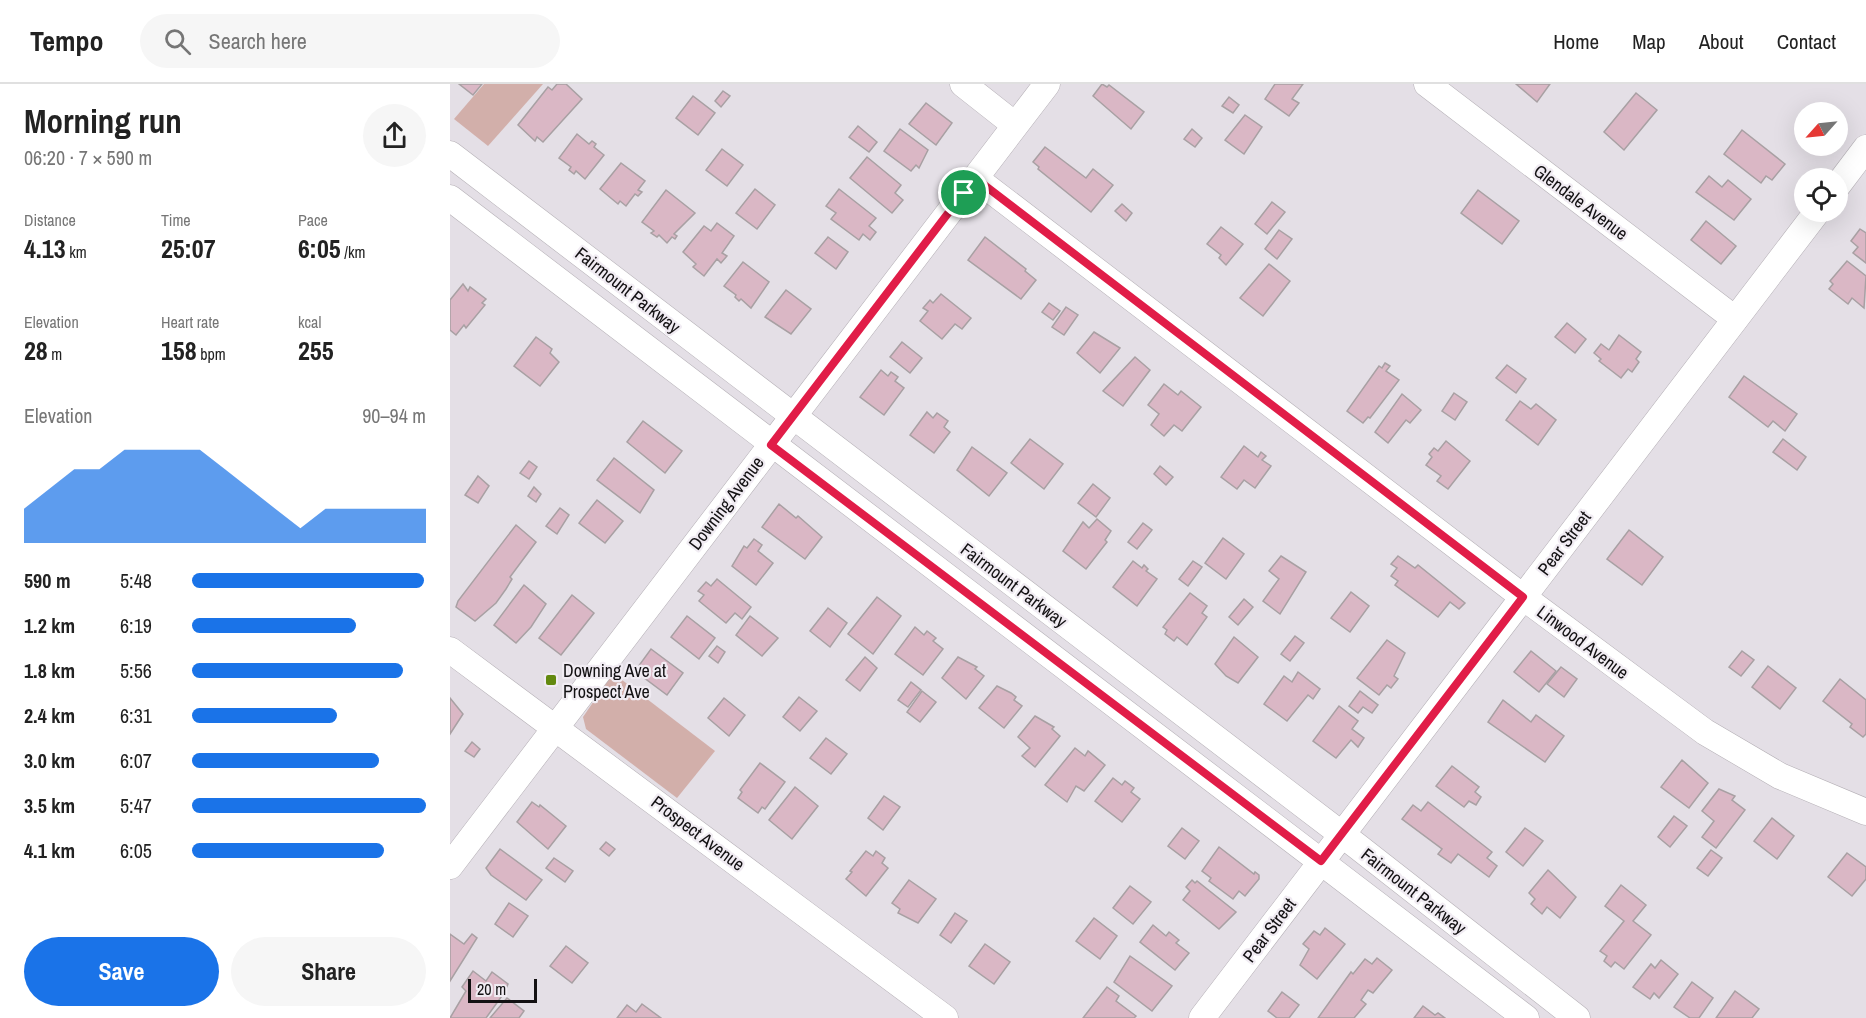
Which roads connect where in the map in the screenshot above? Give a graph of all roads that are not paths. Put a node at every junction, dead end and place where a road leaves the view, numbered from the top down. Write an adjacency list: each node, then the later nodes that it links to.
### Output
1 (963, 84): 4 (street)
2 (1047, 84): 4 (street, Downing Avenue)
3 (1426, 84): 11 (street, Glendale Avenue)
4 (1015, 125): 8 (street, Downing Avenue)
5 (1866, 148): 7 (street)
6 (450, 154): 12 (street, Fairmount Parkway)
7 (1848, 172)
8 (975, 178): 12 (street, Downing Avenue); 14 (street, Linwood Avenue)
9 (450, 198): 13 (street, Fairmount Parkway)
10 (1809, 222): 11 (street, Pear Street)
11 (1735, 319): 14 (street, Pear Street)
12 (793, 416): 13 (street, Downing Avenue); 18 (street, Fairmount Parkway)
13 (771, 445): 16 (street, Downing Avenue); 19 (street, Fairmount Parkway)
14 (1523, 597): 17 (street, Linwood Avenue); 18 (street, Pear Street)
15 (450, 650): 16 (street, Prospect Avenue)
16 (556, 727): 20 (street, Downing Avenue); 21 (street, Prospect Avenue)
17 (1866, 812)
18 (1341, 835): 19 (street, Pear Street); 24 (street, Fairmount Parkway)
19 (1321, 861): 22 (street, Pear Street); 23 (street, Fairmount Parkway)
20 (450, 866)
21 (945, 1018)
22 (1202, 1018)
23 (1526, 1018)
24 (1577, 1018)

